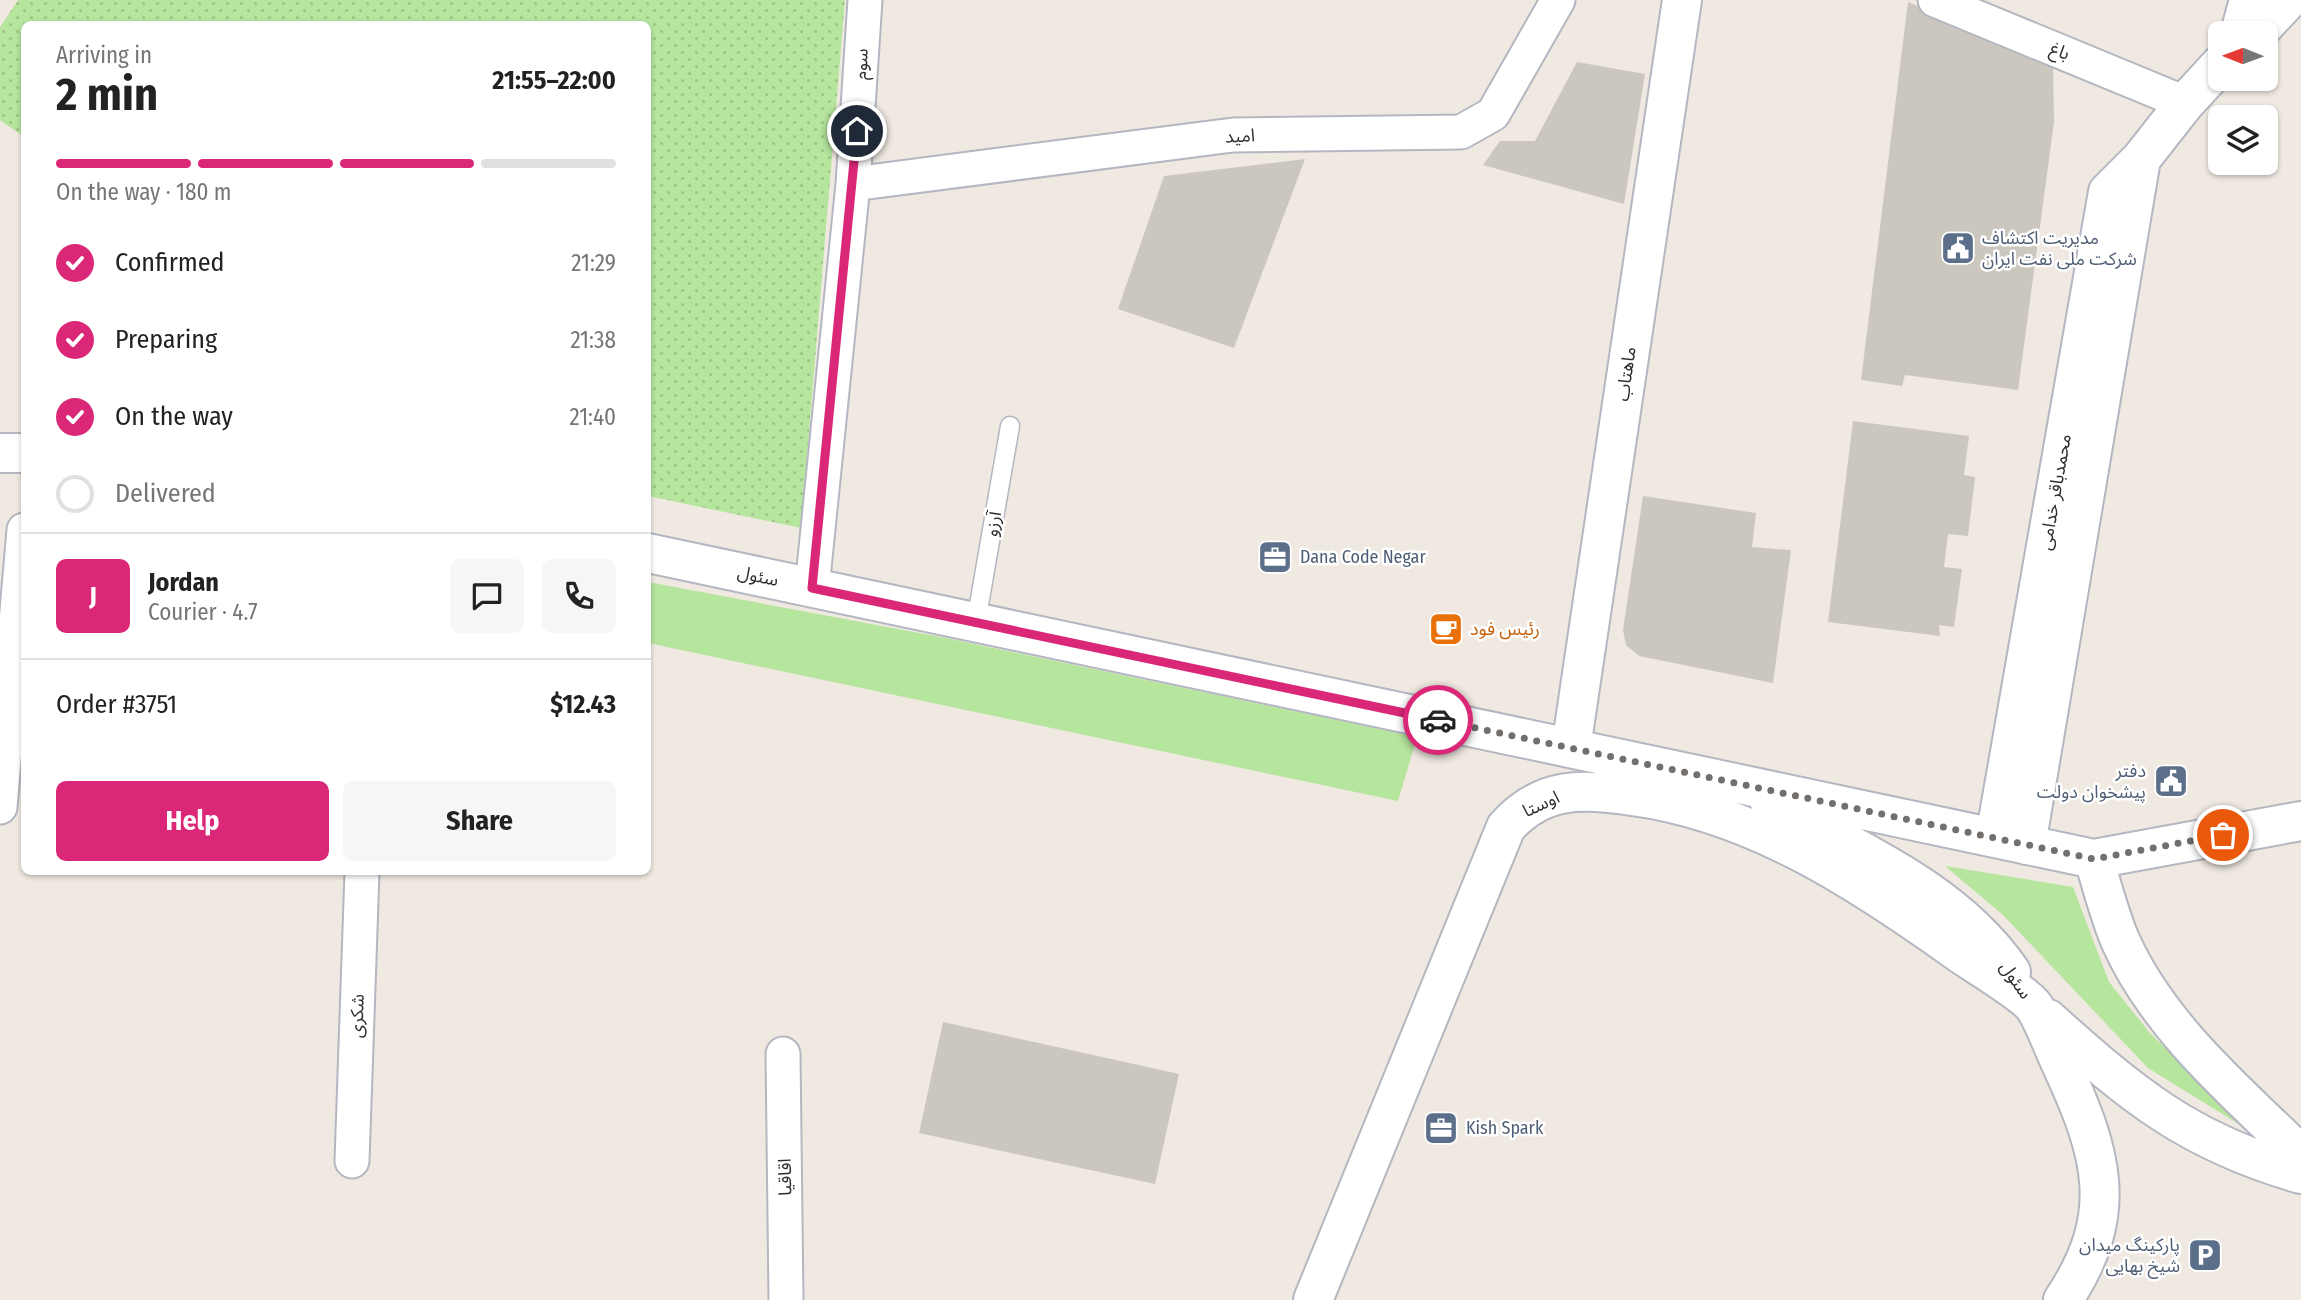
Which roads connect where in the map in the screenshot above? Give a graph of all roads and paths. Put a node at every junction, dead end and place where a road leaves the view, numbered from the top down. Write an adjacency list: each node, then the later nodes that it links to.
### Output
1 (864, 0): 11 (street, سوم)
2 (1558, 0): 11 (street, امید)
3 (1682, 0): 19 (main road, ماهتاب)
4 (1935, 0): 10 (street, باغ)
5 (2249, 0): 7 (main road)
6 (2288, 0): 8 (main road)
7 (2243, 21)
8 (2268, 21)
9 (2208, 78): 10 (main road, محمدباقر خدامی)
10 (2185, 103): 23 (main road, محمدباقر خدامی)
11 (853, 184): 17 (street, سوم)
12 (1010, 426): 18 (lane, آرزو)
13 (0, 453): 14 (main road)
14 (21, 453)
15 (651, 554): 17 (main road, سئول)
16 (21, 565): 21 (street)
17 (812, 588): 18 (main road, سئول)
18 (976, 622): 19 (main road, سئول)
19 (1571, 748): 20 (main road, سئول)
20 (1731, 782): 23 (main road, سئول); 26 (main road, سئول)
21 (0, 807)
22 (2301, 821): 24 (main road, سئول)
23 (2011, 841): 24 (main road, سئول)
24 (2094, 859): 28 (main road)
25 (362, 875): 29 (street, شکری)
26 (2034, 1006): 30 (main road, سئول); 32 (main road, اوستا); 33 (main road)
27 (783, 1054): 31 (street, اقاقیا)
28 (2301, 1155)
29 (352, 1161)
30 (2301, 1174)
31 (786, 1300)
32 (1313, 1300)
33 (2063, 1300)

